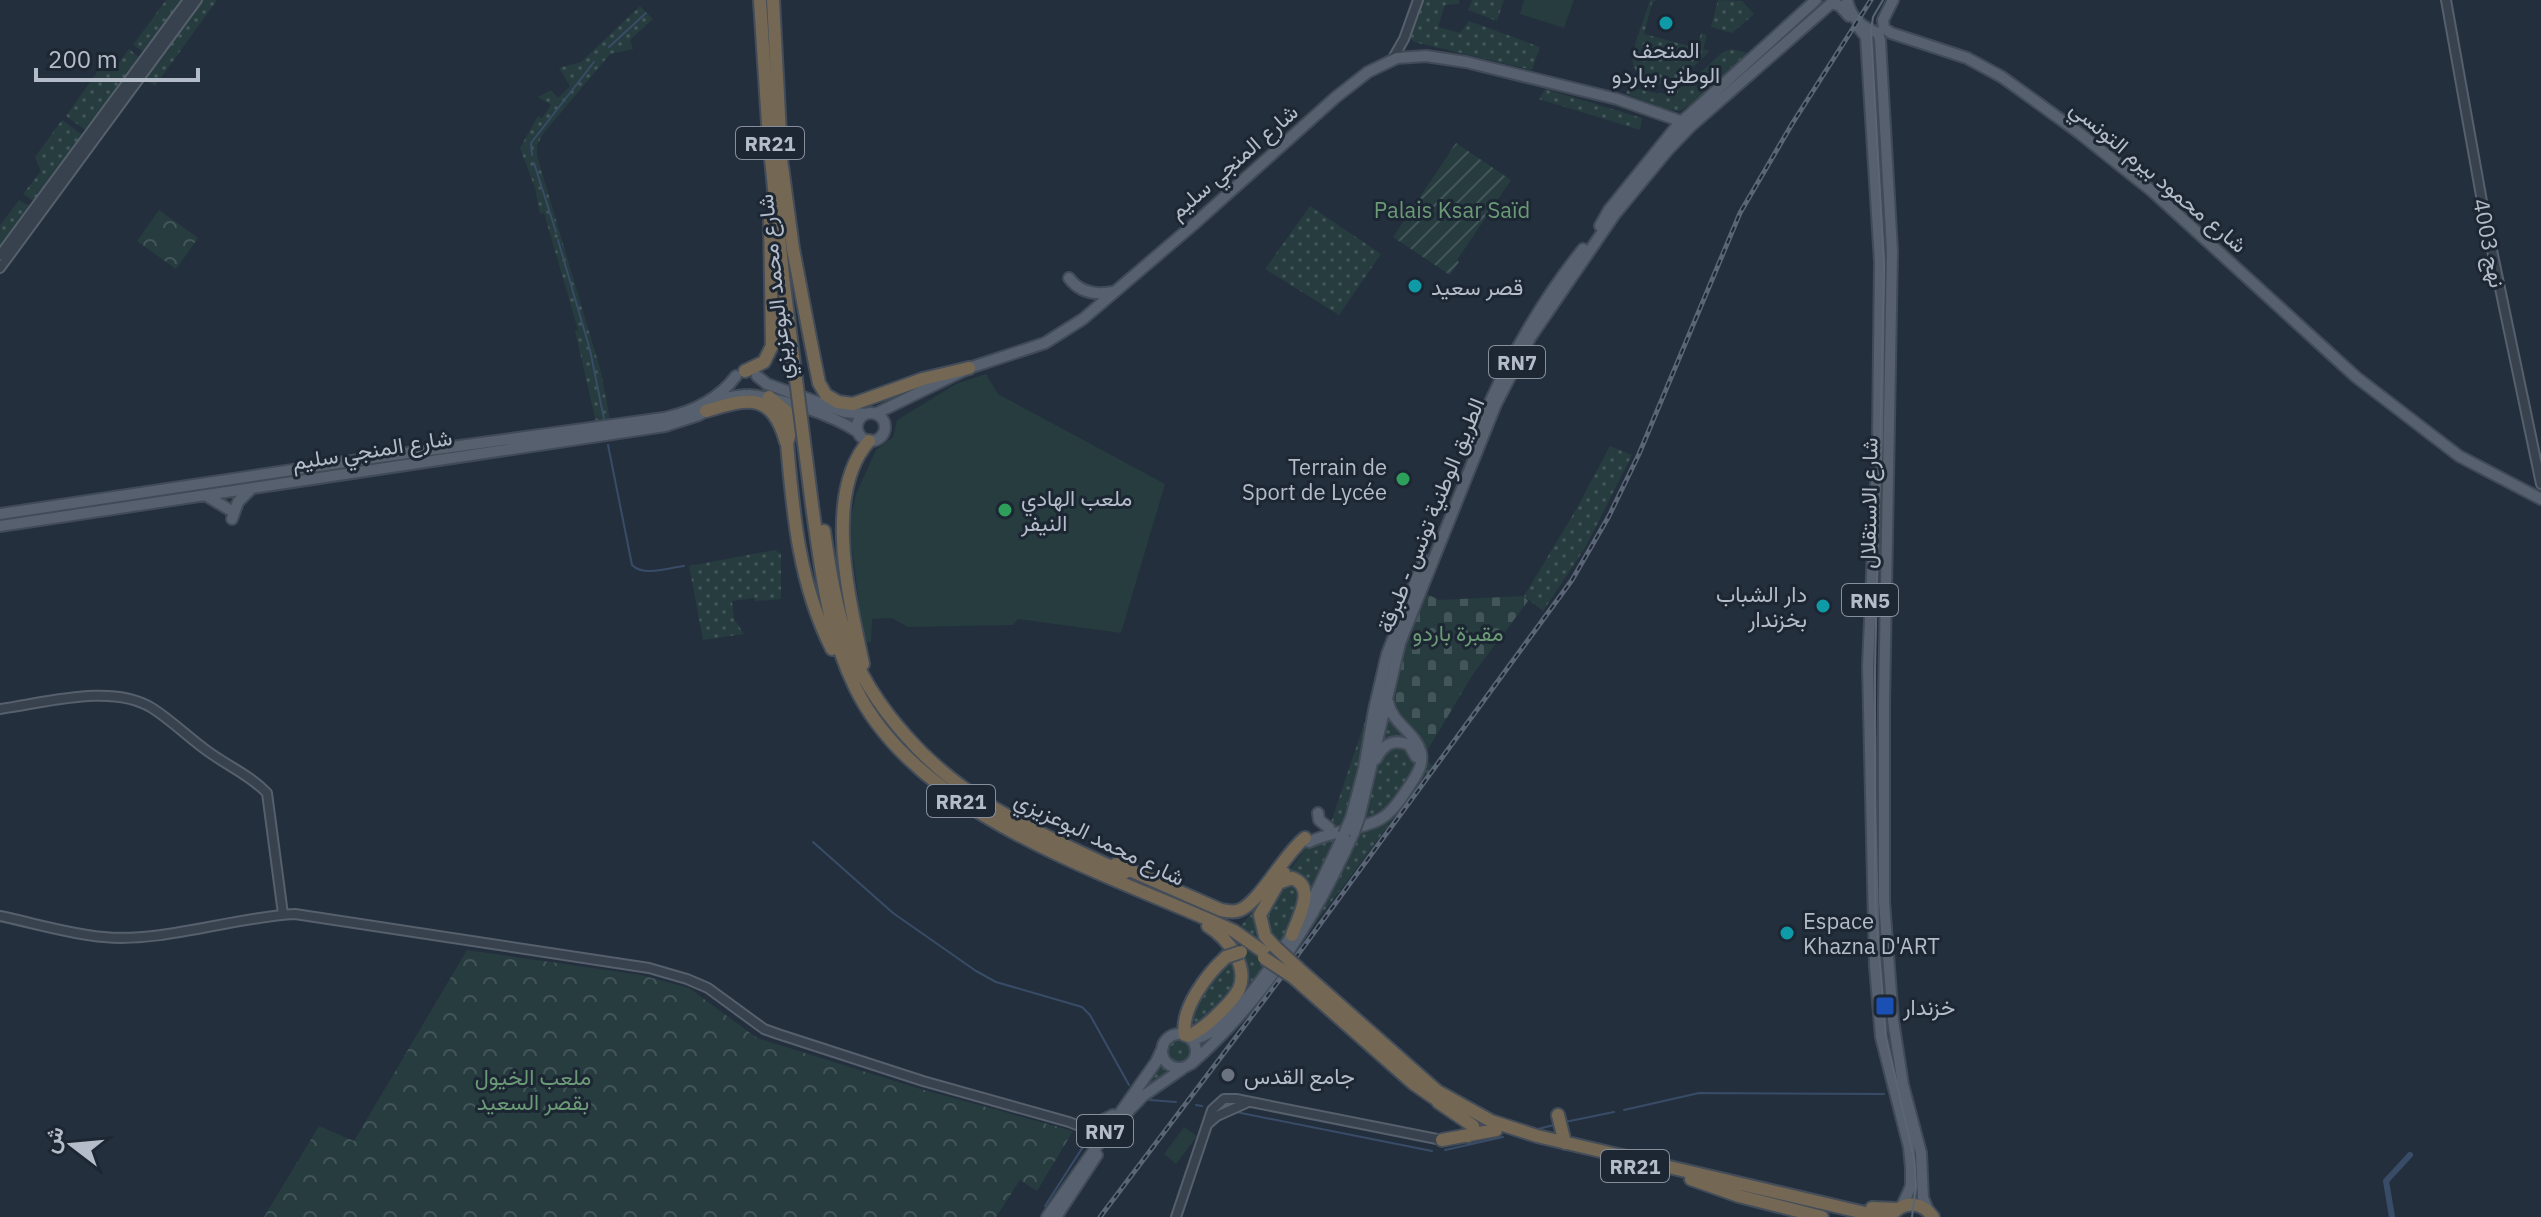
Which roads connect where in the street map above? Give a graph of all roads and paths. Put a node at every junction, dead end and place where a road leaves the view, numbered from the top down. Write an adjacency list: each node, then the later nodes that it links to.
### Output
1 (188, 0): 19 (street)
2 (197, 0): 20 (street)
3 (760, 0): 17 (highway, شارع محمد البوعزيزي / RR21)
4 (773, 0): 18 (highway, شارع محمد البوعزيزي / RR21)
5 (1418, 0): 13 (street)
6 (1816, 0): 11 (main road, الطريق الوطنية تونس - طبرقة / RN7)
7 (1847, 0): 76 (main road, شارع الاستقلال / RN5)
8 (1893, 0): 40 (main road, شارع محمود بيرم التونسي)
9 (2446, 0): 37 (street, نهج 4003)
10 (1834, 2): 12 (main road, الطريق الوطنية تونس - طبرقة / RN7); 75 (main road, شارع الاستقلال / RN5)
11 (1806, 9): 12 (main road); 14 (main road, الطريق الوطنية تونس - طبرقة / RN7)
12 (1814, 18): 14 (main road, الطريق الوطنية تونس - طبرقة / RN7)
13 (1404, 41): 15 (main road); 15 (street)
14 (1774, 45): 16 (main road, الطريق الوطنية تونس - طبرقة / RN7)
15 (1403, 58): 16 (main road); 23 (main road, شارع المنجي سليم)
16 (1684, 126): 43 (main road, الطريق الوطنية تونس - طبرقة / RN7); 48 (main road, الطريق الوطنية تونس - طبرقة / RN7)
17 (769, 139): 22 (highway, شارع محمد البوعزيزي / RR21); 26 (highway)
18 (782, 166): 22 (highway, شارع محمد البوعزيزي / RR21); 24 (highway)
19 (0, 255)
20 (0, 268)
21 (1069, 278): 23 (main road)
22 (788, 284): 44 (highway, شارع محمد البوعزيزي / RR21, bridge)
23 (1115, 291): 25 (main road, شارع المنجي سليم)
24 (810, 338): 25 (highway); 31 (highway)
25 (969, 368): 27 (main road, شارع المنجي سليم)
26 (746, 374): 28 (main road); 28 (main road); 31 (main road); 41 (main road, شارع المنجي سليم)
27 (918, 394): 32 (main road, شارع المنجي سليم); 33 (main road, شارع المنجي سليم)
28 (747, 395): 29 (main road, شارع المنجي سليم); 30 (main road, شارع المنجي سليم)
29 (769, 397): 34 (main road, شارع المنجي سليم); 36 (highway)
30 (706, 411): 36 (highway); 38 (main road, شارع المنجي سليم)
31 (845, 412): 32 (main road)
32 (871, 414): 33 (main road); 34 (main road)
33 (884, 427): 35 (main road, شارع المنجي سليم)
34 (858, 432): 35 (main road, شارع المنجي سليم)
35 (869, 441): 44 (highway)
36 (787, 443): 44 (highway)
37 (2541, 484)
38 (253, 488): 39 (main road, شارع المنجي سليم); 39 (main road)
39 (205, 495): 42 (main road, شارع المنجي سليم)
40 (2541, 499)
41 (0, 514)
42 (0, 526)
43 (1388, 685): 46 (main road, الطريق الوطنية تونس - طبرقة / RN7); 51 (main road)
44 (861, 686): 52 (highway, شارع محمد البوعزيزي / RR21)
45 (0, 709): 54 (street)
46 (1372, 768): 48 (main road, الطريق الوطنية تونس - طبرقة / RN7); 49 (main road)
47 (1318, 813): 49 (main road)
48 (1355, 818): 50 (main road, الطريق الوطنية تونس - طبرقة / RN7, bridge)
49 (1329, 828): 51 (main road)
50 (1349, 833): 56 (main road, الطريق الوطنية تونس - طبرقة / RN7); 61 (main road, الطريق الوطنية تونس - طبرقة / RN7)
51 (1307, 840): 52 (highway); 53 (highway)
52 (1056, 846): 57 (highway, شارع محمد البوعزيزي / RR21); 59 (highway)
53 (1275, 885): 56 (highway); 57 (highway)
54 (283, 914): 55 (street); 67 (street)
55 (0, 916)
56 (1292, 935): 59 (main road, الطريق الوطنية تونس - طبرقة / RN7)
57 (1270, 952): 58 (highway, شارع محمد البوعزيزي, bridge); 59 (highway, bridge)
58 (1296, 973): 62 (highway, RR21); 64 (highway, RR21)
59 (1188, 1037): 60 (main road, RN7); 61 (main road)
60 (1163, 1047): 61 (main road); 63 (main road, الطريق الوطنية تونس - طبرقة / RN7)
61 (1188, 1065): 69 (main road, الطريق الوطنية تونس - طبرقة / RN7)
62 (1433, 1098): 68 (highway, RR21); 70 (highway)
63 (1121, 1109): 67 (main road); 69 (main road, الطريق الوطنية تونس - طبرقة / RN7)
64 (1474, 1113): 66 (highway); 72 (highway, RR21)
65 (1558, 1115): 72 (highway)
66 (1521, 1123)
67 (1087, 1128): 69 (street)
68 (1496, 1130): 70 (highway); 73 (highway, RR21)
69 (1106, 1136): 77 (main road, الطريق الوطنية تونس - طبرقة / RN7); 78 (main road, الطريق الوطنية تونس - طبرقة / RN7)
70 (1468, 1136): 71 (highway)
71 (1442, 1140): 79 (street)
72 (1565, 1143): 73 (highway, RR21)
73 (1692, 1175): 74 (highway, RR21); 75 (highway, RR21); 80 (highway, RR21)
74 (1790, 1200): 81 (highway, RR21); 82 (highway, RR21)
75 (1896, 1211): 76 (highway, RN5)
76 (1932, 1215)
77 (1047, 1217)
78 (1056, 1217)
79 (1176, 1217)
80 (1822, 1217)
81 (1848, 1217)
82 (1882, 1217)

